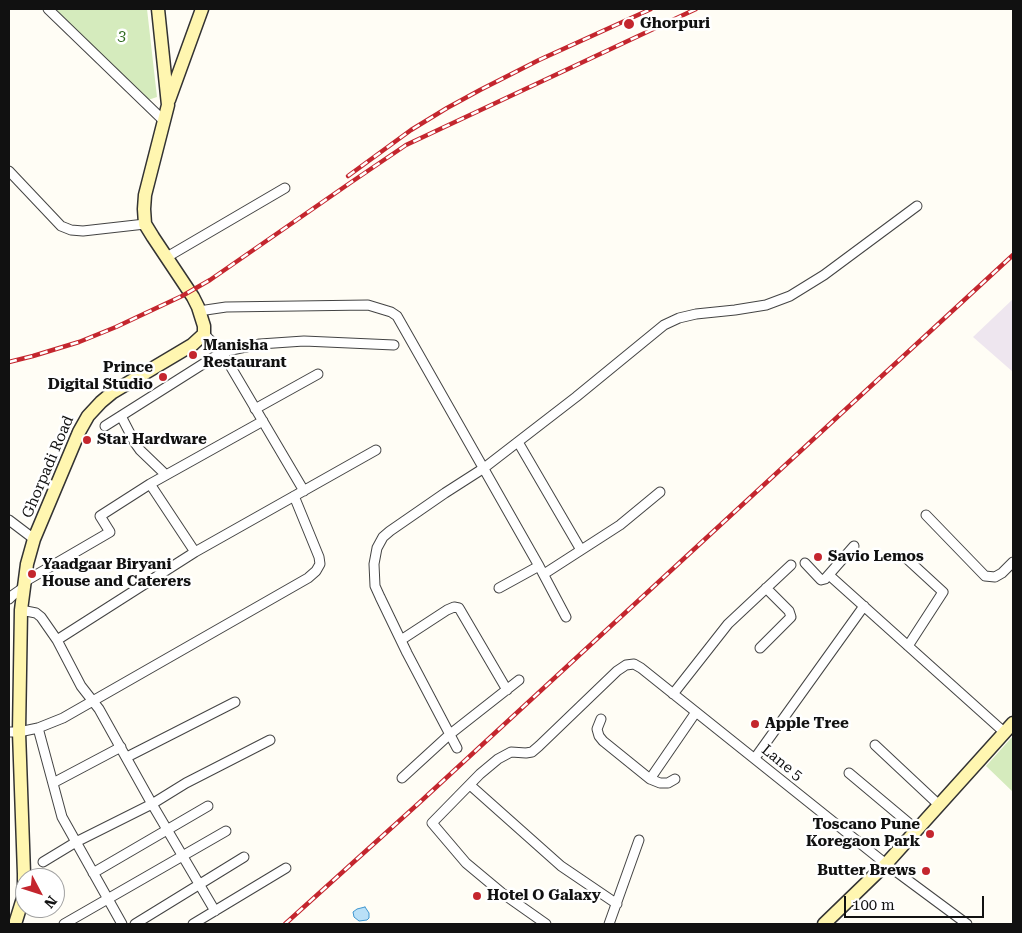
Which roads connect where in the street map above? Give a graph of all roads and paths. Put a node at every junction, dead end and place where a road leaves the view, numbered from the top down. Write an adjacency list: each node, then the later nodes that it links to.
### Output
1 (48, 9): 5 (street)
2 (158, 9): 4 (main road)
3 (202, 9): 4 (main road)
4 (168, 105): 5 (main road)
5 (164, 121): 9 (main road)
6 (9, 171): 9 (street)
7 (285, 188): 10 (street)
8 (917, 206): 20 (street)
9 (145, 224): 10 (main road)
10 (167, 257): 11 (main road)
11 (199, 311): 12 (main road); 22 (street)
12 (204, 334): 14 (street); 30 (main road, Ghorpadi Road)
13 (394, 345): 14 (street)
14 (222, 352): 16 (street); 17 (street)
15 (318, 374): 16 (street)
16 (255, 409): 18 (street)
17 (121, 416): 19 (street); 23 (street)
18 (262, 421): 23 (street); 25 (street)
19 (105, 426)
20 (518, 442): 22 (street); 32 (street)
21 (376, 450): 25 (street)
22 (484, 468): 38 (street); 48 (street)
23 (166, 475): 24 (street)
24 (150, 484): 33 (street); 40 (street)
25 (304, 491): 27 (street)
26 (660, 492): 32 (street)
27 (294, 496): 33 (street); 54 (street)
28 (926, 515): 35 (street)
29 (9, 520): 30 (street)
30 (34, 539): 40 (main road, Ghorpadi Road)
31 (854, 546): 39 (street)
32 (581, 550): 38 (street)
33 (195, 552): 47 (street)
34 (906, 558): 49 (street)
35 (1013, 562)
36 (805, 563): 39 (street)
37 (791, 565): 42 (street)
38 (542, 570): 41 (street); 46 (street)
39 (829, 575): 44 (street)
40 (24, 585): 43 (street); 45 (main road, Ghorpadi Road)
41 (499, 588)
42 (766, 588): 50 (street); 53 (street)
43 (9, 599)
44 (864, 606): 49 (street); 67 (street)
45 (21, 610): 47 (street); 60 (main road, Ghorpadi Road)
46 (566, 617)
47 (57, 640): 54 (street)
48 (400, 640): 52 (street); 61 (street)
49 (908, 646): 59 (street)
50 (760, 648)
51 (519, 680): 52 (street)
52 (507, 690): 61 (street)
53 (673, 694): 56 (street, Lane 5); 73 (street, Lane 5)
54 (93, 701): 58 (street); 64 (street)
55 (235, 702): 66 (street)
56 (696, 712): 67 (street, Lane 5); 70 (street)
57 (601, 720): 70 (street)
58 (38, 728): 60 (street); 72 (street)
59 (1009, 728): 75 (main road)
60 (14, 732): 92 (main road, Ghorpadi Road)
61 (449, 735): 65 (street); 69 (street)
62 (270, 740): 74 (street)
63 (875, 745): 75 (street)
64 (121, 747): 66 (street); 72 (street)
65 (457, 748)
66 (127, 757): 74 (street)
67 (755, 758): 85 (street, Lane 5)
68 (849, 773): 78 (street)
69 (402, 778)
70 (650, 779): 71 (street)
71 (675, 779)
72 (53, 783): 81 (street)
73 (470, 785): 90 (street); 97 (street)
74 (152, 804): 77 (street); 81 (street)
75 (939, 805): 78 (main road)
76 (208, 806): 77 (street)
77 (167, 830): 82 (street); 87 (street)
78 (916, 830): 85 (main road)
79 (226, 831): 82 (street)
80 (639, 840): 90 (street)
81 (76, 842): 84 (street); 87 (street)
82 (183, 856): 88 (street); 89 (street)
83 (244, 857): 88 (street)
84 (43, 862)
85 (886, 864): 99 (main road); 100 (street, Lane 5)
86 (286, 868): 91 (street)
87 (94, 873): 89 (street)
88 (200, 885): 91 (street); 95 (street)
89 (108, 899): 93 (street); 94 (street)
90 (616, 904): 98 (street)
91 (214, 911): 96 (street)
92 (15, 924)
93 (64, 924)
94 (122, 924)
95 (135, 924)
96 (193, 924)
97 (546, 924)
98 (609, 924)
99 (824, 924)
100 (966, 924)

